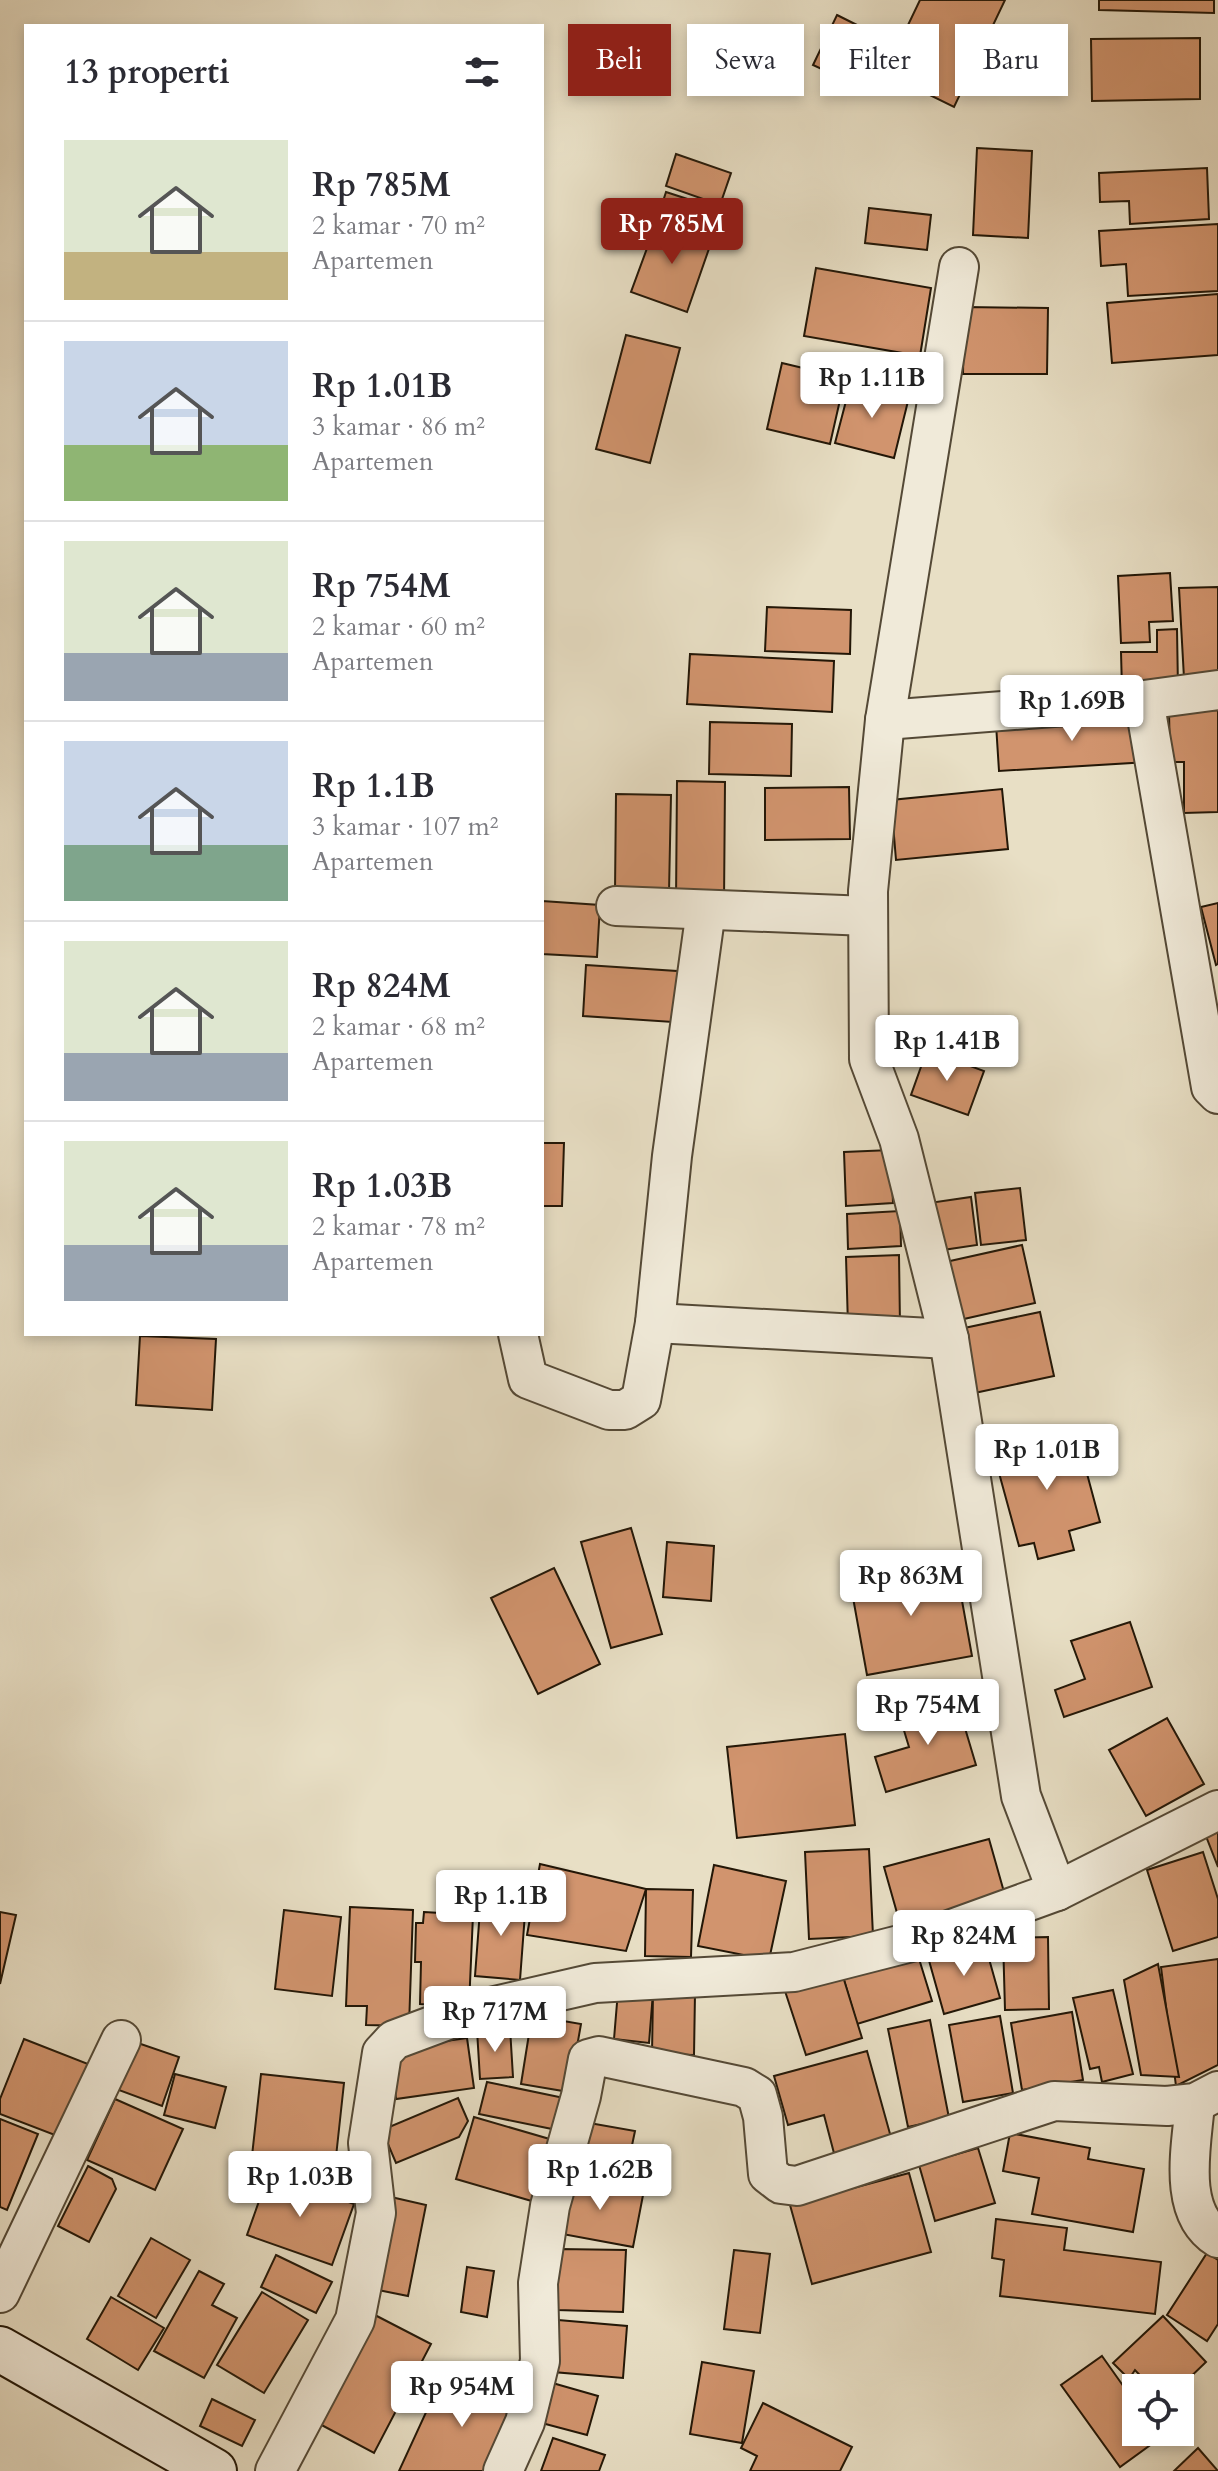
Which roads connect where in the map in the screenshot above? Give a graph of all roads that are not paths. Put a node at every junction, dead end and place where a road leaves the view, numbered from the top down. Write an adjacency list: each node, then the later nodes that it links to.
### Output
1 (959, 267): 4 (street)
2 (1218, 690): 3 (street)
3 (1144, 700): 4 (street); 8 (street)
4 (885, 720): 7 (street)
5 (616, 906): 6 (street)
6 (706, 910): 7 (street); 9 (street)
7 (868, 916): 11 (street)
8 (1218, 1094)
9 (655, 1323): 10 (street); 11 (street)
10 (518, 1336)
11 (949, 1339): 13 (street)
12 (1218, 1810): 13 (street)
13 (1057, 1891): 20 (street)
14 (121, 2040): 17 (street)
15 (1206, 2097): 16 (street); 21 (street)
16 (1218, 2238)
17 (0, 2293)
18 (0, 2349): 19 (street)
19 (214, 2471)
20 (275, 2471)
21 (503, 2471)

